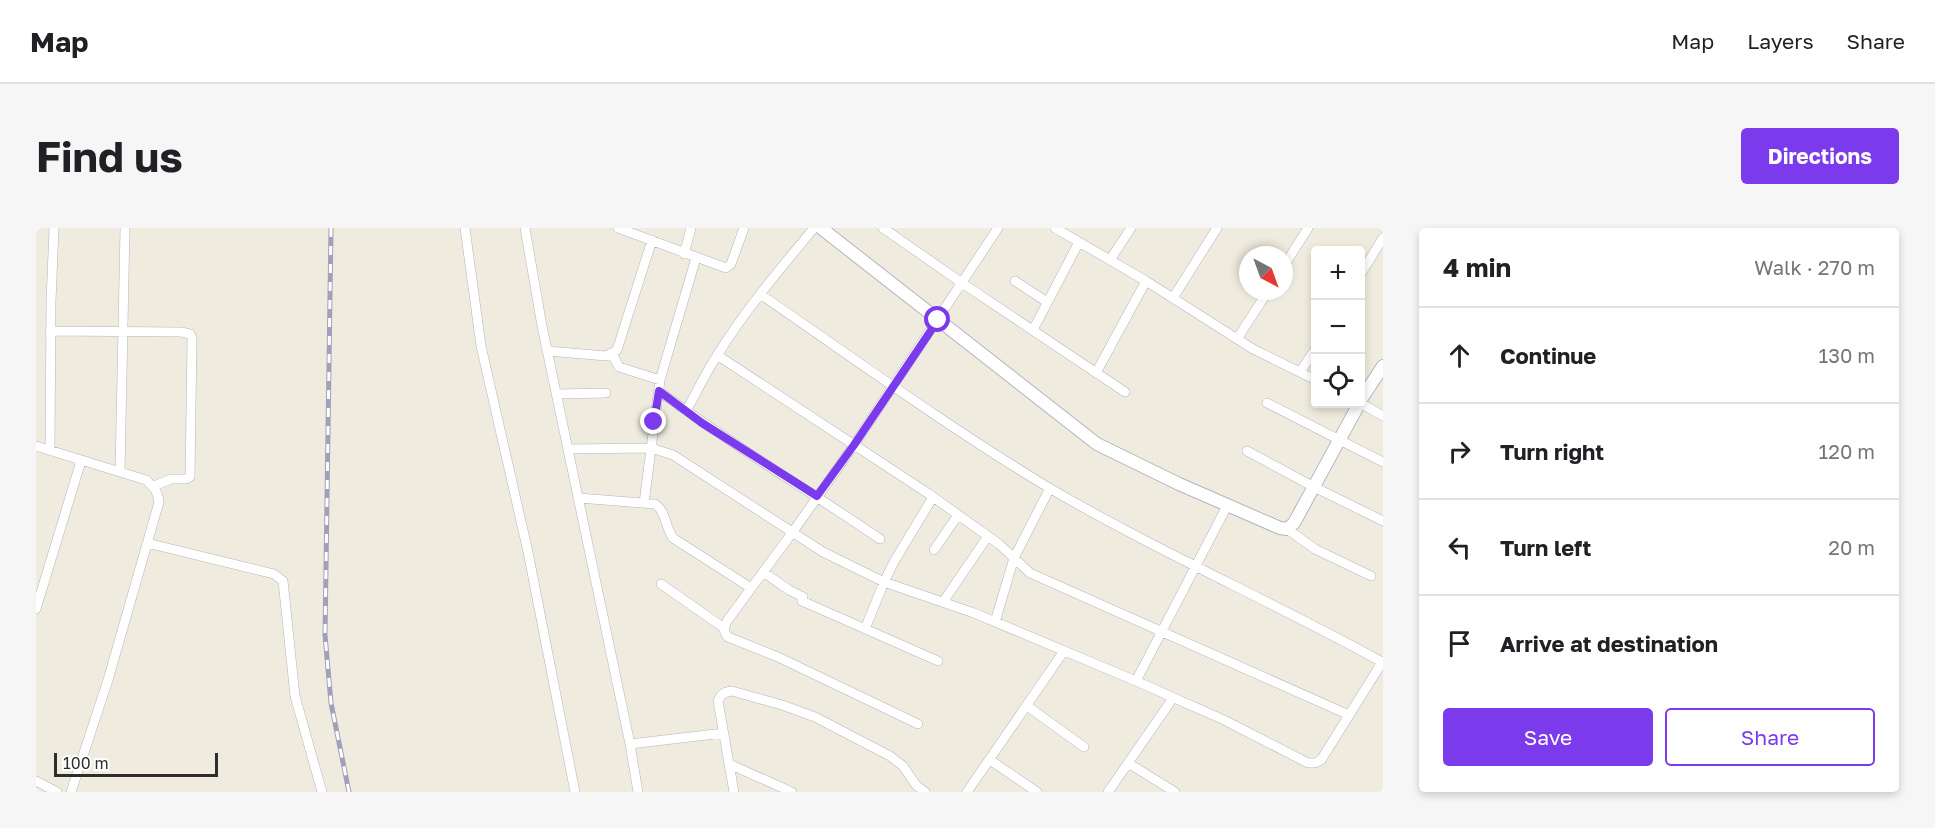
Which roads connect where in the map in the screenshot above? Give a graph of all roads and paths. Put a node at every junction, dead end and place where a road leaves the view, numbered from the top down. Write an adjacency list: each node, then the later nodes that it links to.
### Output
1 (54, 228): 35 (street)
2 (125, 228): 36 (street)
3 (465, 228): 115 (street)
4 (525, 228): 38 (street)
5 (618, 228): 19 (street)
6 (691, 228): 22 (street)
7 (744, 228): 23 (street)
8 (814, 228): 29 (street)
9 (821, 228): 33 (street)
10 (884, 228): 17 (street)
11 (904, 228): 17 (street)
12 (998, 228): 28 (street)
13 (1055, 228): 20 (street)
14 (1131, 228): 24 (street)
15 (1217, 228): 30 (street)
16 (1308, 228): 21 (street)
17 (898, 238): 28 (street)
18 (1383, 238): 25 (street)
19 (652, 240): 22 (street); 39 (street)
20 (1079, 242): 24 (street); 32 (street)
21 (1293, 252)
22 (684, 254): 23 (street)
23 (696, 258): 46 (street)
24 (1110, 260): 27 (street)
25 (1365, 267)
26 (1015, 281): 32 (street)
27 (1146, 281): 30 (street); 44 (street)
28 (962, 283): 33 (street); 34 (street)
29 (760, 294): 41 (street); 47 (street)
30 (1173, 298): 37 (street)
31 (1262, 300): 37 (street)
32 (1047, 302): 34 (street)
33 (938, 320): 47 (street); 75 (street)
34 (1033, 330): 44 (street)
35 (50, 331): 36 (street); 63 (street)
36 (124, 331): 67 (street); 68 (street)
37 (1238, 339): 43 (street)
38 (548, 351): 39 (street); 51 (street)
39 (612, 354): 46 (street)
40 (1312, 354): 43 (street)
41 (717, 355): 56 (street); 59 (street)
42 (1383, 366): 52 (street)
43 (1300, 372): 45 (street)
44 (1096, 373): 49 (street)
45 (1311, 378)
46 (660, 380): 48 (street)
47 (893, 386): 59 (street); 70 (street)
48 (659, 391): 56 (street); 61 (street)
49 (1125, 392)
50 (606, 393): 51 (street)
51 (557, 394): 62 (street)
52 (1365, 395)
53 (1268, 403): 58 (street)
54 (1365, 406): 57 (street)
55 (1357, 408): 58 (street)
56 (686, 411): 71 (street)
57 (1383, 416)
58 (1339, 441): 66 (street); 69 (street)
59 (854, 445): 71 (street); 72 (street)
60 (36, 446): 63 (street)
61 (651, 448): 62 (street); 74 (street); 79 (street)
62 (569, 449): 73 (street)
63 (50, 450): 65 (street)
64 (1247, 451): 69 (street)
65 (81, 460): 67 (street); 92 (street)
66 (1383, 462)
67 (120, 472): 68 (street)
68 (154, 486): 82 (street)
69 (1314, 487): 77 (street); 78 (street)
70 (1050, 488): 84 (street); 85 (street)
71 (817, 496): 79 (street); 81 (street)
72 (933, 497): 76 (street); 88 (street)
73 (579, 498): 74 (street); 106 (street)
74 (644, 503): 90 (street)
75 (1228, 504): 78 (street); 85 (street)
76 (958, 515): 80 (street); 83 (street)
77 (1383, 521)
78 (1287, 529): 87 (street)
79 (792, 533): 86 (street); 88 (street)
80 (988, 536): 84 (street); 91 (street)
81 (880, 539)
82 (147, 543): 113 (street); 114 (street)
83 (934, 550)
84 (1014, 558): 93 (street); 96 (street)
85 (1196, 567): 96 (street); 99 (street)
86 (763, 572): 90 (street); 95 (street)
87 (1371, 576)
88 (884, 582): 91 (street); 95 (street)
89 (661, 584): 94 (street)
90 (751, 588): 94 (street)
91 (943, 602): 93 (street)
92 (36, 609)
93 (995, 622): 97 (street)
94 (724, 628): 104 (street)
95 (865, 629): 98 (street)
96 (1162, 633): 100 (street); 103 (street)
97 (1064, 651): 100 (street); 102 (street)
98 (938, 661)
99 (1382, 662): 103 (street)
100 (1136, 681): 101 (street)
101 (1173, 698): 103 (street); 109 (street)
102 (1027, 706): 107 (street); 108 (street)
103 (1349, 715)
104 (918, 724)
105 (724, 733): 106 (street); 110 (street); 119 (street)
106 (630, 744): 116 (street)
107 (1084, 747)
108 (990, 760): 120 (street); 121 (street)
109 (1128, 762): 122 (street); 123 (street)
110 (729, 764): 117 (street); 118 (street)
111 (36, 781): 112 (street)
112 (57, 792)
113 (71, 792)
114 (322, 792)
115 (575, 792)
116 (638, 792)
117 (734, 792)
118 (792, 792)
119 (925, 792)
120 (967, 792)
121 (1038, 792)
122 (1108, 792)
123 (1175, 792)

